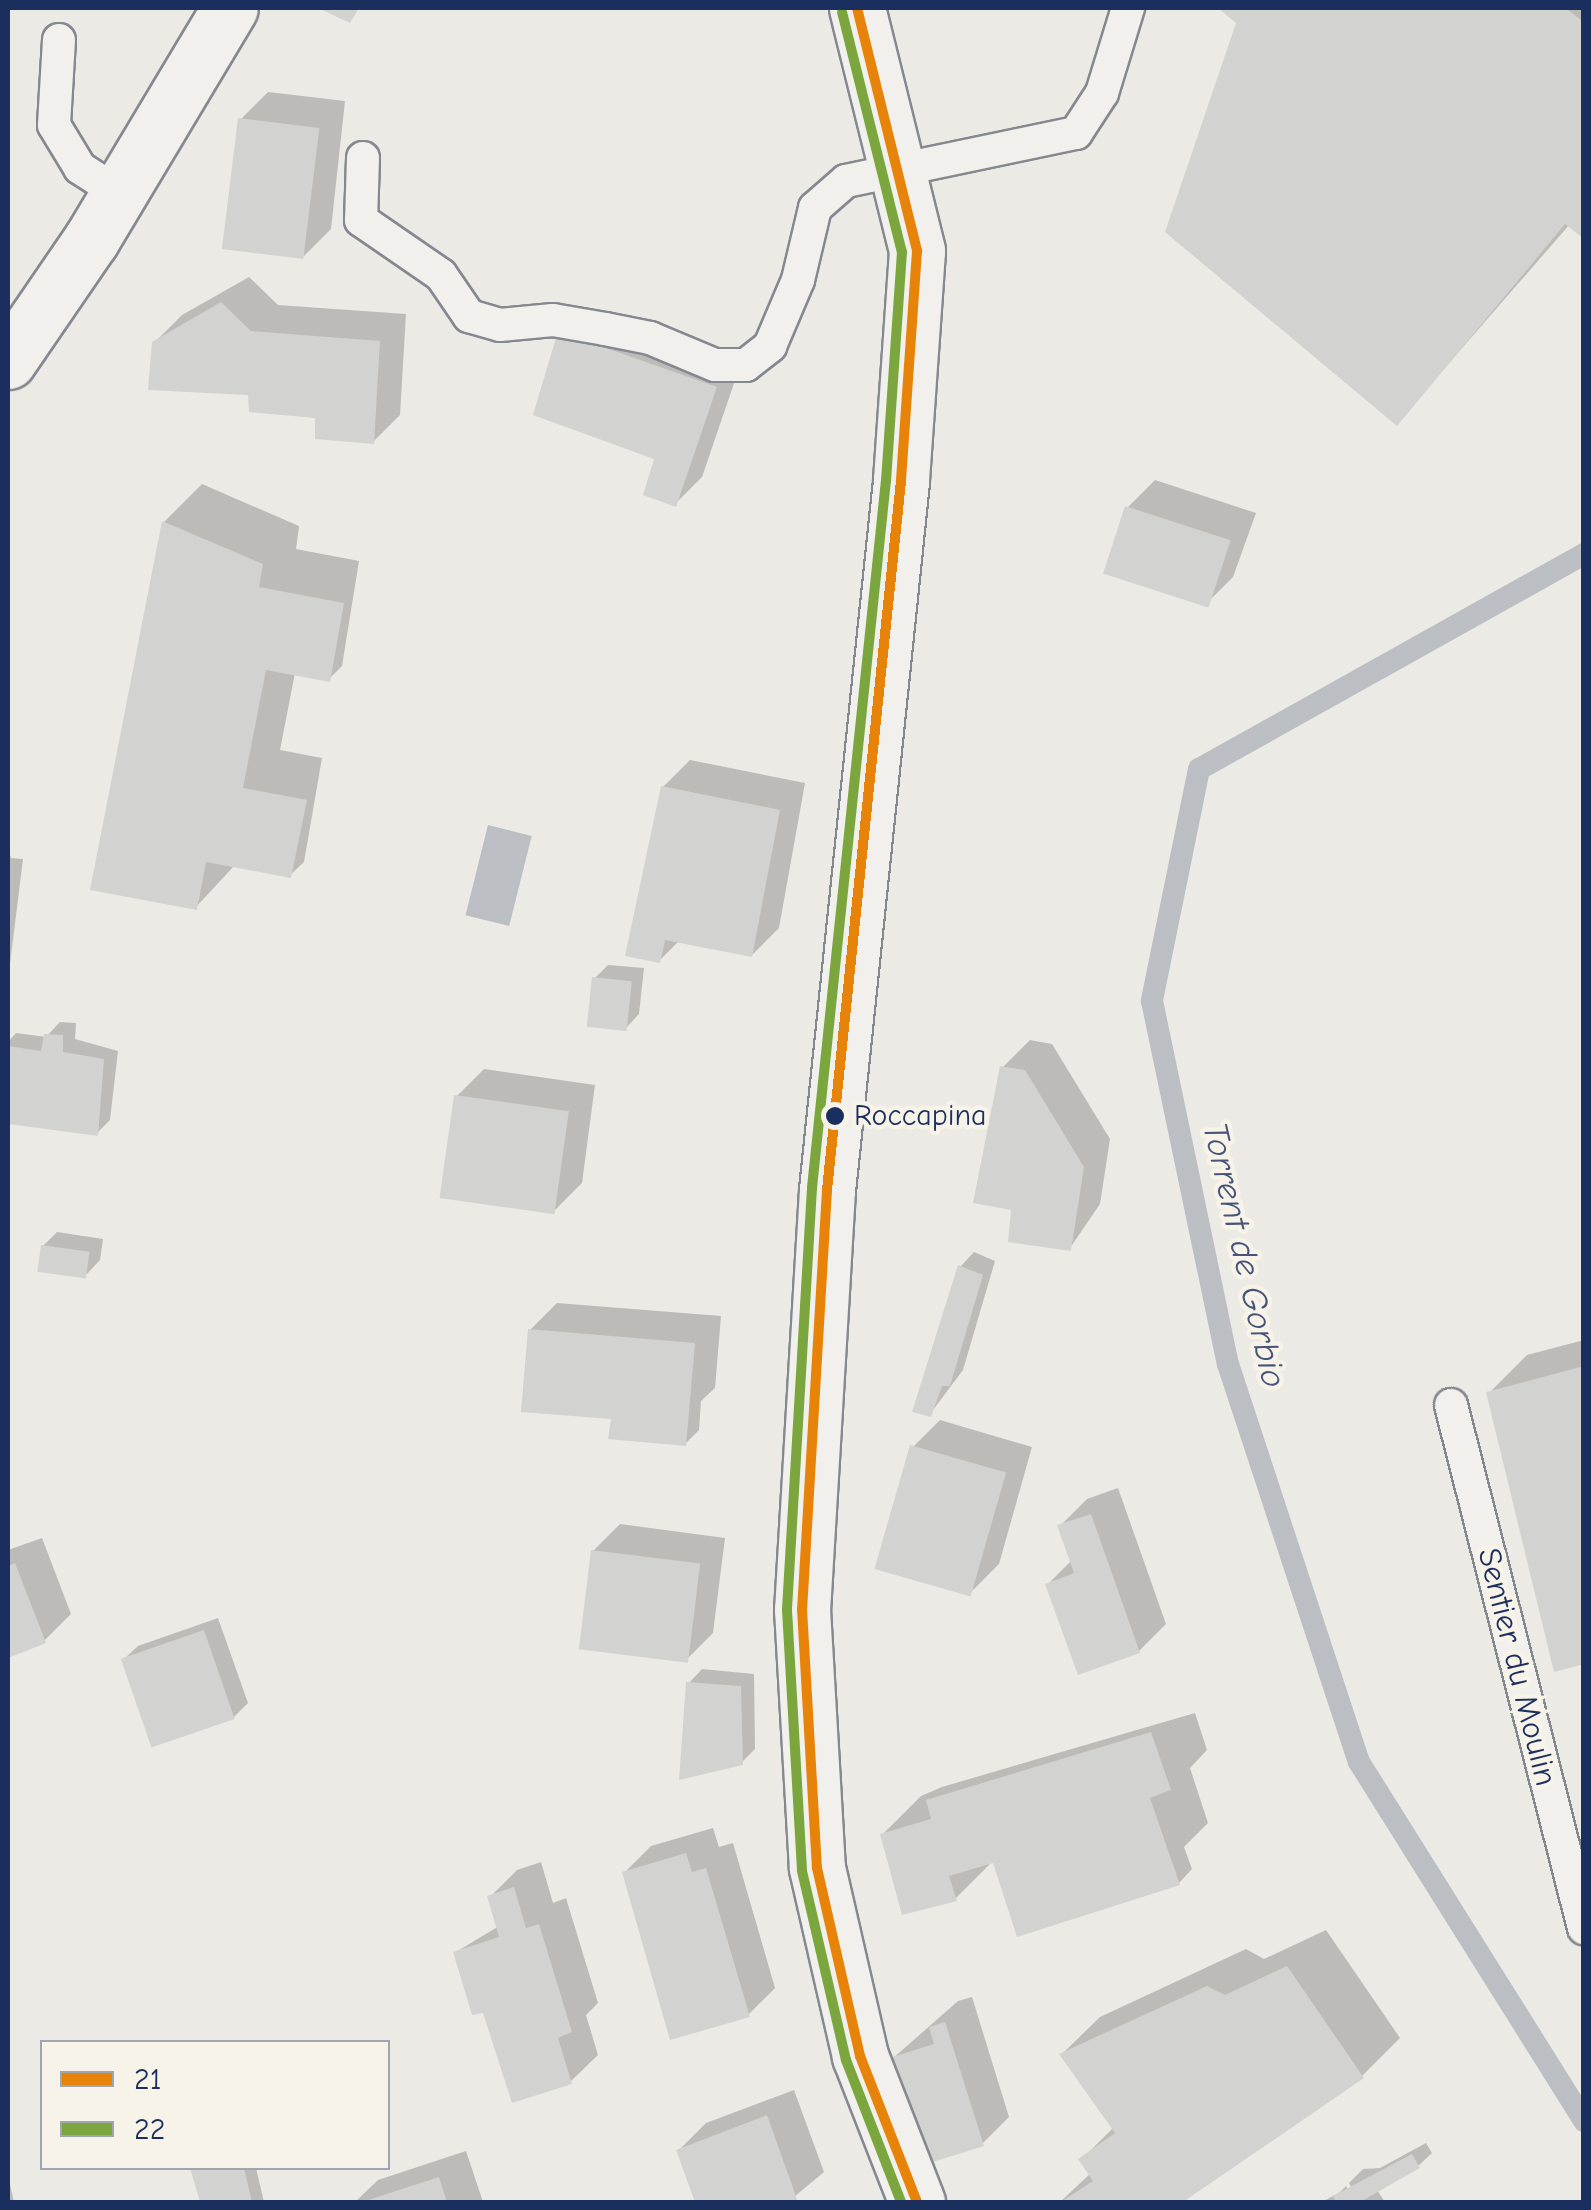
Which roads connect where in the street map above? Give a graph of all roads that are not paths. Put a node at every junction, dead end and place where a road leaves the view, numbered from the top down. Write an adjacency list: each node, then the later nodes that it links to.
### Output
1 (230, 8): 7 (street)
2 (857, 8): 6 (street)
3 (1128, 8): 6 (lane)
4 (59, 40): 7 (lane)
5 (363, 158): 6 (lane)
6 (902, 167): 11 (street)
7 (119, 193): 8 (street)
8 (8, 362)
9 (1451, 1405): 10 (lane, Sentier du Moulin)
10 (1584, 1928)
11 (917, 2202)

